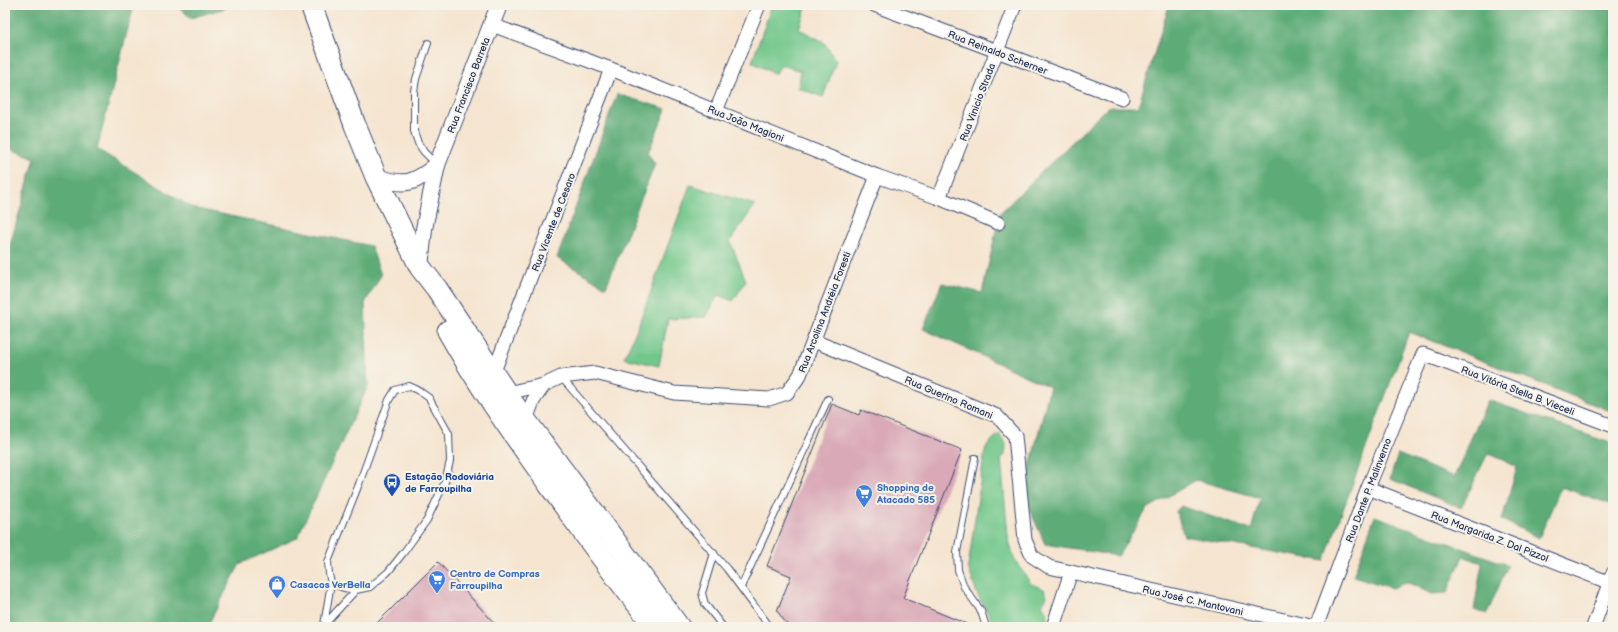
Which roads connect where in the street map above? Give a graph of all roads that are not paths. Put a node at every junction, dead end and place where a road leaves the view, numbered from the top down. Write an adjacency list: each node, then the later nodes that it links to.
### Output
1 (311, 5): 14 (highway)
2 (499, 5): 6 (street, Rua Francisco Barreta)
3 (759, 5): 11 (street)
4 (874, 5): 8 (street, Rua Reinaldo Scherner)
5 (1015, 5): 8 (street, Rua Vinicio Strada)
6 (492, 25): 9 (street, Rua João Magioni); 12 (street, Rua Francisco Barreta)
7 (428, 44): 12 (lane)
8 (996, 52): 10 (street, Rua Reinaldo Scherner); 15 (street, Rua Vinicio Strada)
9 (611, 69): 11 (street, Rua João Magioni); 20 (street, Rua Vicente de Cesaro)
10 (1122, 98)
11 (716, 111): 13 (street, Rua João Magioni)
12 (437, 165): 14 (street); 17 (street, Rua Francisco Barreta)
13 (877, 176): 15 (street, Rua João Magioni); 18 (street, Rua Arcolina Andréia Foresti)
14 (376, 177): 17 (highway)
15 (939, 198): 16 (street, Rua João Magioni)
16 (998, 223)
17 (420, 267): 20 (highway); 35 (highway)
18 (814, 341): 21 (street, Rua Arcolina Andréia Foresti); 30 (street, Rua Guerino Romani)
19 (1423, 354): 26 (street, Rua Vitória Stella B. Vieceli); 28 (street, Rua Dante P. Malinverno)
20 (493, 374): 23 (highway)
21 (561, 377): 22 (street, Rua Arcolina Andréia Foresti); 29 (lane)
22 (544, 386): 23 (street); 25 (street)
23 (506, 393): 25 (highway)
24 (828, 399): 33 (lane)
25 (526, 420): 37 (highway)
26 (1613, 426)
27 (975, 458): 40 (lane)
28 (1368, 488): 31 (street, Rua Margarida Z. Dal Pizzol); 42 (street, Rua Dante P. Malinverno)
29 (714, 554): 33 (lane); 38 (lane)
30 (1071, 572): 41 (street); 42 (street, Rua José C. Mantovani)
31 (1612, 580): 43 (street)
32 (331, 583): 34 (lane); 34 (lane); 36 (lane)
33 (741, 587): 39 (lane)
34 (356, 590): 36 (lane)
35 (653, 625)
36 (324, 626)
37 (679, 627)
38 (723, 627)
39 (770, 627)
40 (986, 627)
41 (1053, 627)
42 (1315, 627)
43 (1593, 627)

